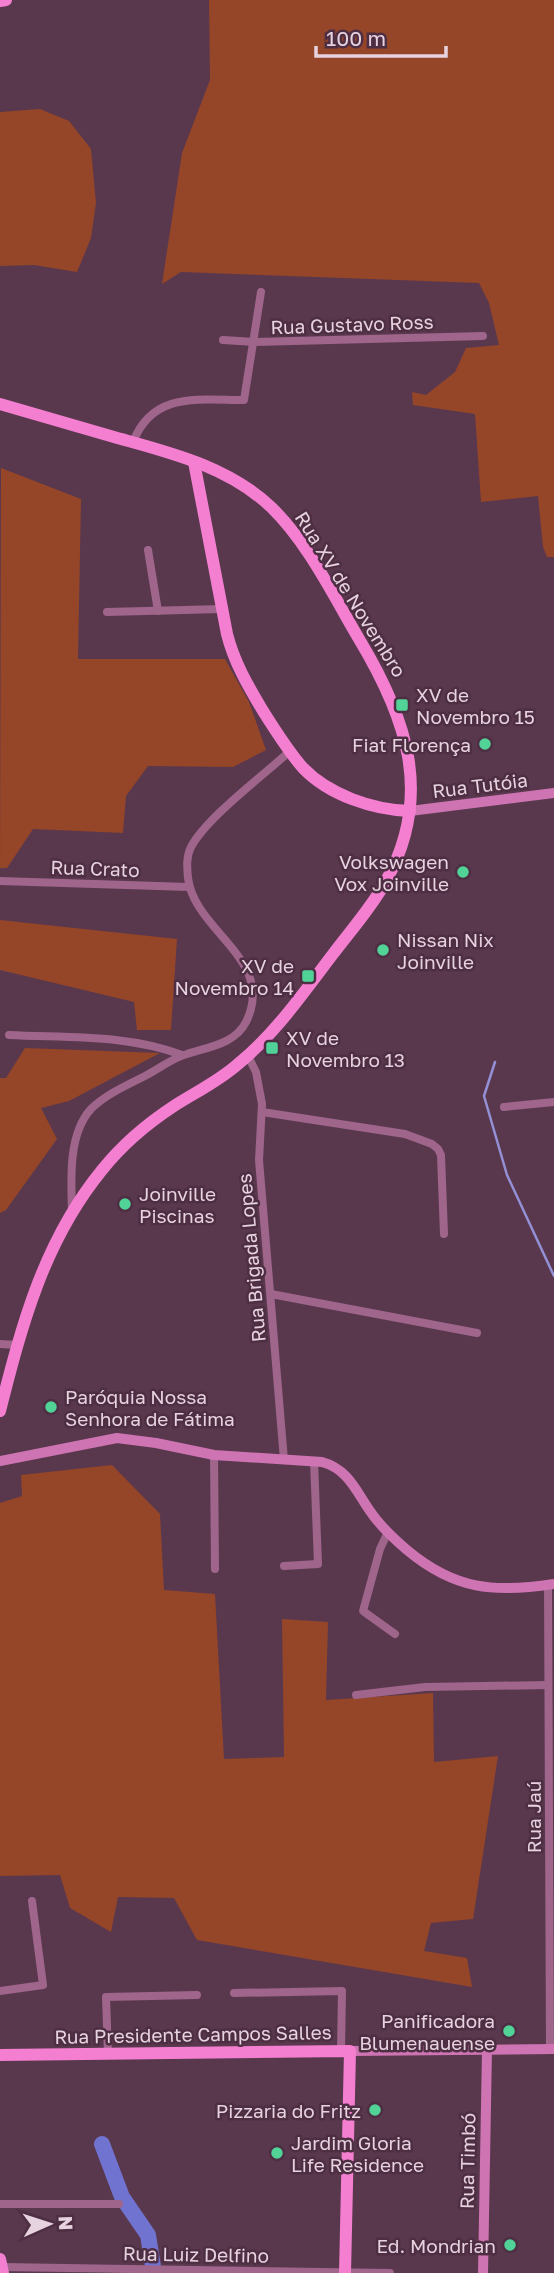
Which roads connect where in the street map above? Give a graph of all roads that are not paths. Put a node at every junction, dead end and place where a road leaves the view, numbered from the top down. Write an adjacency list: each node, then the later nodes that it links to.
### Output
1 (6, 0): 2 (main road)
2 (0, 1)
3 (261, 292): 6 (street)
4 (482, 336): 6 (street, Rua Gustavo Ross)
5 (223, 340): 6 (street, Rua Gustavo Ross)
6 (255, 342): 8 (street)
7 (0, 404): 8 (main road, Rua XV de Novembro)
8 (133, 442): 9 (main road, Rua XV de Novembro)
9 (194, 461): 11 (main road); 16 (main road, Rua XV de Novembro)
10 (148, 550): 12 (street)
11 (222, 609): 12 (street); 14 (main road)
12 (158, 611): 13 (street)
13 (107, 612)
14 (290, 751): 16 (main road); 18 (street)
15 (554, 793): 16 (street, Rua Tutóia)
16 (410, 811): 21 (main road, Rua XV de Novembro)
17 (0, 881): 18 (street, Rua Crato)
18 (189, 887): 20 (street)
19 (9, 1035): 20 (street)
20 (182, 1055): 25 (street)
21 (248, 1056): 24 (street, Rua Brigada Lopes); 25 (main road, Rua XV de Novembro)
22 (554, 1102): 23 (street)
23 (504, 1107)
24 (262, 1112): 26 (street); 27 (street, Rua Brigada Lopes)
25 (72, 1211): 30 (main road, Rua XV de Novembro)
26 (444, 1234)
27 (271, 1294): 28 (street); 36 (street, Rua Brigada Lopes)
28 (477, 1333)
29 (0, 1344): 30 (street)
30 (18, 1345): 31 (main road, Rua XV de Novembro)
31 (2, 1396): 32 (main road, Rua XV de Novembro)
32 (0, 1411)
33 (0, 1451): 35 (street)
34 (214, 1455): 35 (street); 36 (street); 41 (street)
35 (24, 1457): 37 (street)
36 (284, 1460): 38 (street)
37 (0, 1461)
38 (314, 1461): 39 (street); 40 (street)
39 (387, 1532): 42 (street); 43 (street)
40 (284, 1566)
41 (215, 1569)
42 (551, 1584): 44 (street, Rua Jaú)
43 (395, 1634)
44 (550, 1690): 45 (street); 51 (street, Rua Jaú)
45 (356, 1695)
46 (32, 1901): 47 (street)
47 (0, 1991)
48 (234, 1993): 52 (street)
49 (197, 1995): 53 (street)
50 (487, 2049): 51 (street, Rua Presidente Campos Salles); 52 (street, Rua Presidente Campos Salles); 60 (street, Rua Timbó)
51 (552, 2049)
52 (346, 2051): 53 (main road, Rua Presidente Campos Salles); 58 (main road)
53 (108, 2054): 54 (main road, Rua Presidente Campos Salles)
54 (0, 2055)
55 (0, 2204): 56 (street)
56 (118, 2204)
57 (2, 2266): 58 (street, Rua Luiz Delfino)
58 (345, 2273): 59 (street, Rua Luiz Delfino)
59 (390, 2273)
60 (483, 2273)

